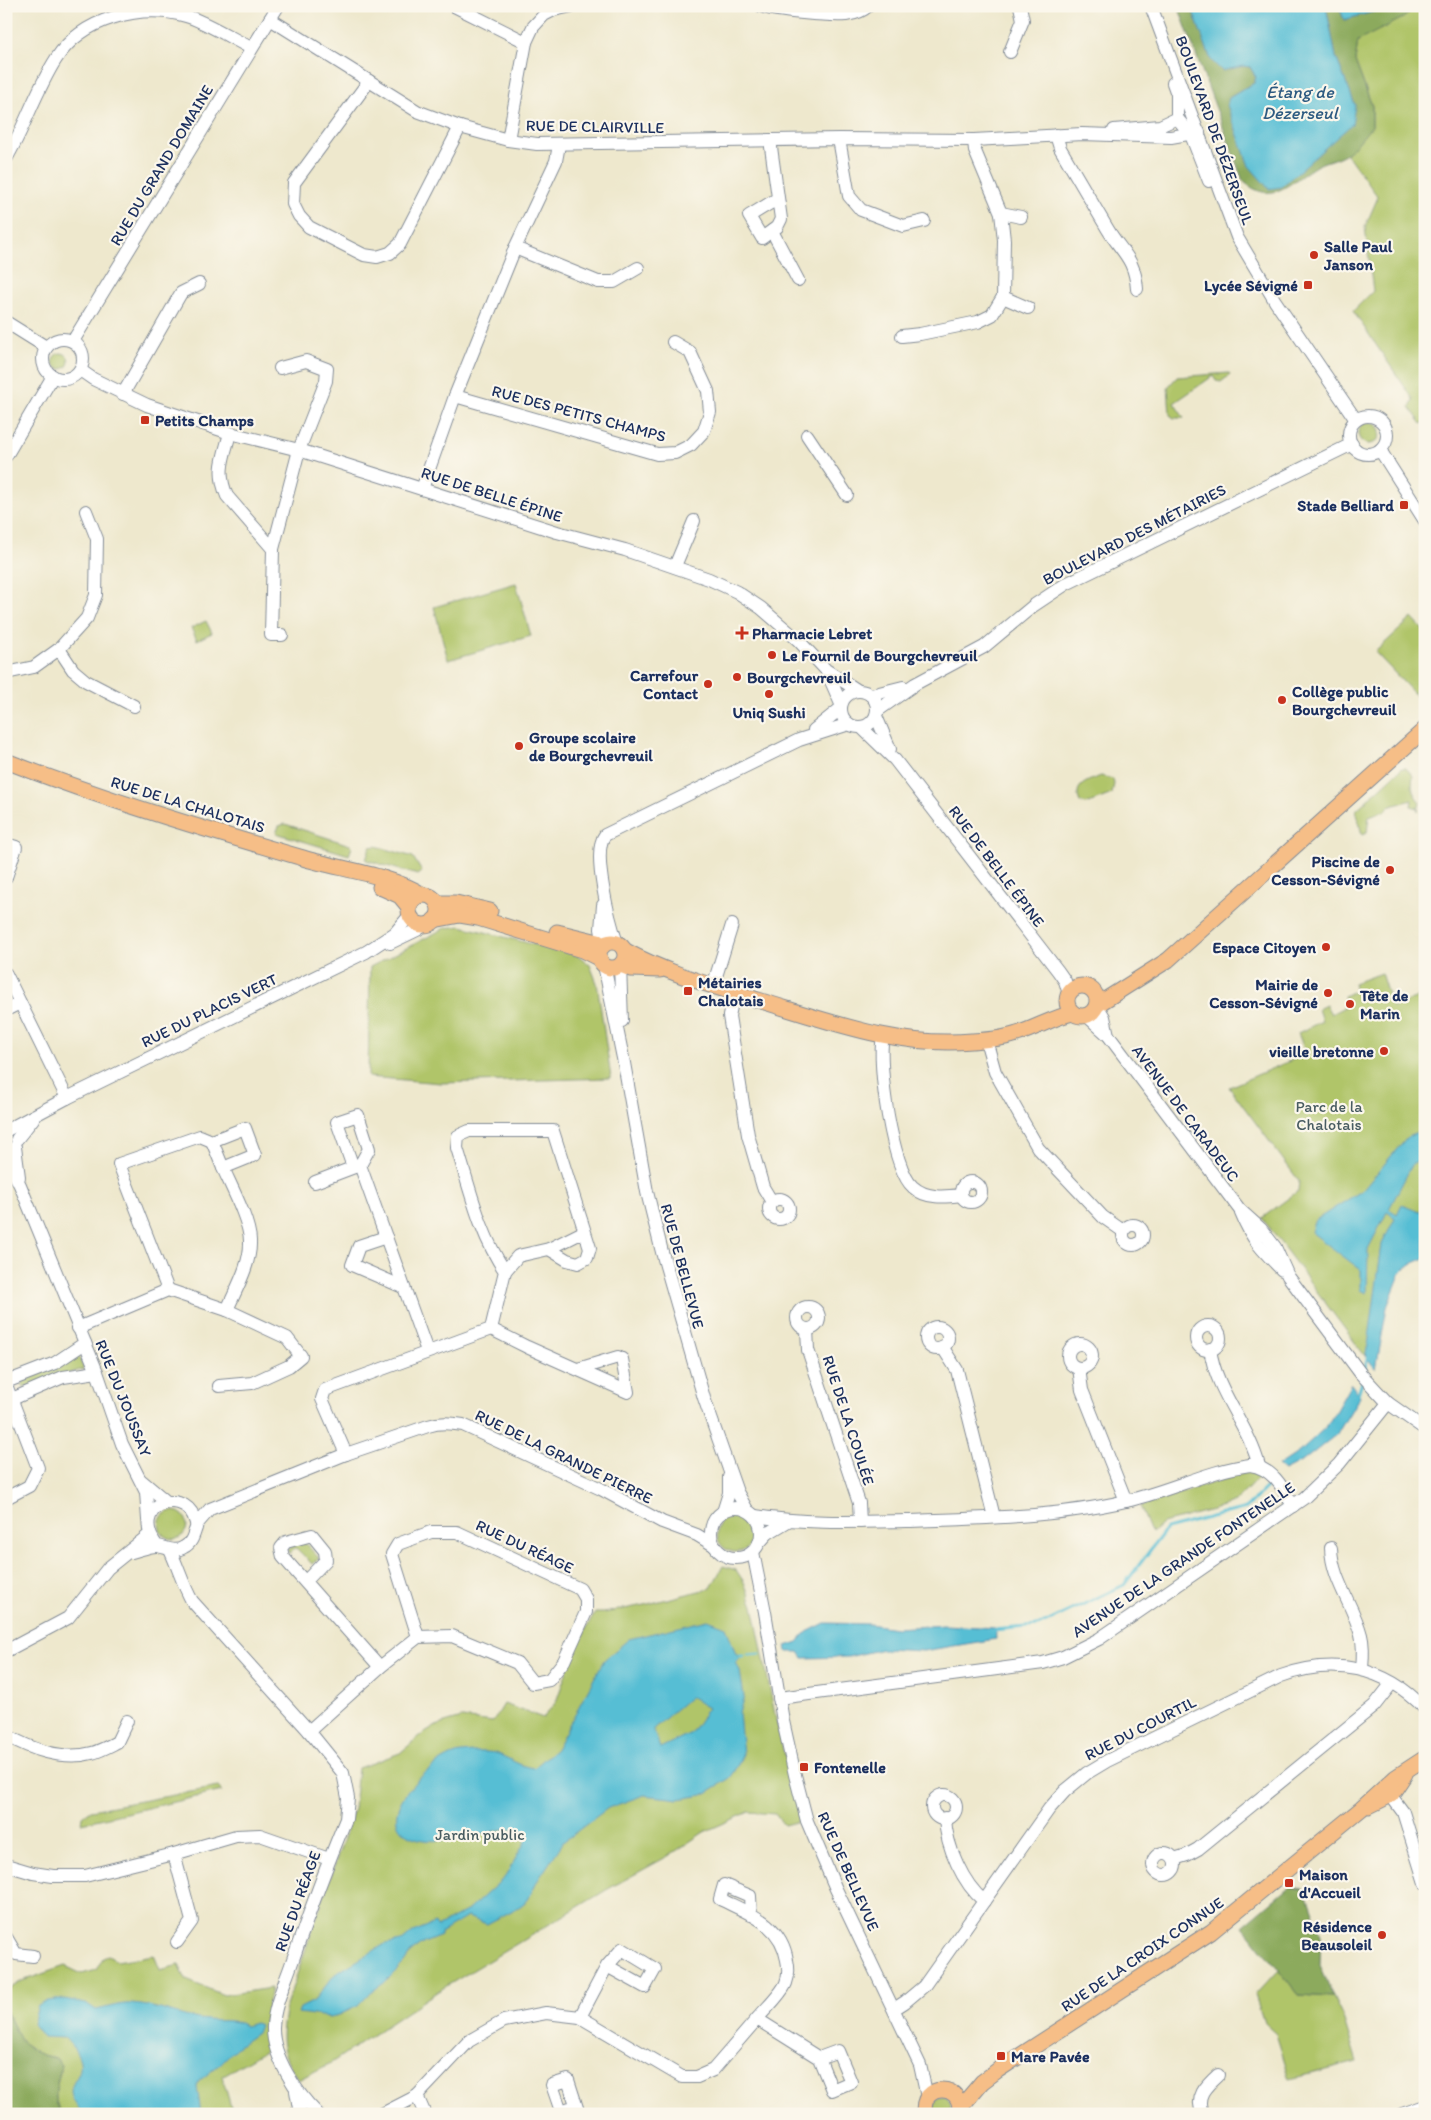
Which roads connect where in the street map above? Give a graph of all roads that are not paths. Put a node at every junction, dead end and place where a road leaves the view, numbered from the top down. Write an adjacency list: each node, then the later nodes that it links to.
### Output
1 (278, 6): 8 (street, RUE DU GRAND DOMAINE)
2 (454, 6): 9 (street)
3 (572, 6): 9 (street)
4 (761, 6): 5 (street)
5 (868, 6)
6 (1020, 6): 11 (street)
7 (1150, 6): 13 (street, BOULEVARD DE DÉZERSEUL); 15 (street, BOULEVARD DE DÉZERSEUL)
8 (270, 19): 10 (street, RUE DU GRAND DOMAINE); 12 (street, RUE DE CLAIRVILLE)
9 (526, 42): 19 (street)
10 (251, 48): 23 (street); 38 (street, RUE DU GRAND DOMAINE)
11 (1010, 52)
12 (369, 81): 14 (street, RUE DE CLAIRVILLE); 14 (street)
13 (1177, 118): 15 (street, BOULEVARD DE DÉZERSEUL); 16 (street, RUE DE CLAIRVILLE)
14 (460, 127): 19 (street, RUE DE CLAIRVILLE)
15 (1195, 133): 16 (street, RUE DE CLAIRVILLE); 46 (street, BOULEVARD DE DÉZERSEUL)
16 (1082, 134): 17 (street, RUE DE CLAIRVILLE)
17 (1056, 135): 21 (street, RUE DE CLAIRVILLE); 33 (street)
18 (839, 139): 20 (street, RUE DE CLAIRVILLE); 21 (street, RUE DE CLAIRVILLE); 27 (street)
19 (508, 140): 22 (street, RUE DE CLAIRVILLE)
20 (770, 140): 22 (street, RUE DE CLAIRVILLE); 24 (street)
21 (974, 140): 25 (street)
22 (559, 145): 29 (street)
23 (6, 158)
24 (777, 198): 28 (street); 28 (street)
25 (1001, 213): 26 (street); 34 (street)
26 (1021, 217)
27 (924, 221)
28 (772, 231): 31 (street)
29 (515, 248): 30 (street); 45 (street)
30 (638, 268)
31 (798, 280)
32 (199, 284): 44 (street)
33 (1136, 289)
34 (1003, 297): 35 (street); 37 (street)
35 (1028, 308)
36 (6, 322): 40 (street)
37 (902, 336)
38 (73, 341): 40 (street); 42 (street)
39 (673, 342): 45 (street, RUE DES PETITS CHAMPS)
40 (46, 348): 43 (street)
41 (280, 368): 50 (street)
42 (80, 370): 43 (street); 44 (street, RUE DE BELLE ÉPINE)
43 (53, 376): 52 (street)
44 (124, 394): 47 (street, RUE DE BELLE ÉPINE)
45 (455, 396): 53 (street)
46 (1356, 420): 49 (street); 51 (street)
47 (230, 433): 50 (street, RUE DE BELLE ÉPINE); 58 (street)
48 (807, 435): 54 (street)
49 (1352, 444): 51 (street); 64 (street, BOULEVARD DES MÉTAIRIES)
50 (299, 450): 53 (street, RUE DE BELLE ÉPINE); 58 (street)
51 (1380, 450): 57 (street)
52 (6, 456)
53 (422, 489): 59 (street, RUE DE BELLE ÉPINE)
54 (847, 495)
55 (86, 511): 61 (street)
56 (694, 521): 59 (street)
57 (1425, 521)
58 (273, 548): 60 (street)
59 (675, 566): 62 (street, RUE DE BELLE ÉPINE)
60 (282, 635)
61 (59, 649): 63 (street); 67 (street)
62 (826, 670): 65 (street, RUE DE BELLE ÉPINE); 68 (street, RUE DE BELLE ÉPINE)
63 (6, 672)
64 (915, 684): 66 (street, BOULEVARD DES MÉTAIRIES); 69 (street, BOULEVARD DES MÉTAIRIES)
65 (857, 690): 66 (street); 68 (street)
66 (871, 695): 69 (street)
67 (134, 706)
68 (841, 707): 70 (street); 72 (street)
69 (876, 713): 70 (street); 73 (street, RUE DE BELLE ÉPINE)
70 (855, 725): 72 (street); 73 (street, RUE DE BELLE ÉPINE)
71 (1425, 729): 91 (main road)
72 (799, 740): 86 (street)
73 (895, 760): 91 (street, RUE DE BELLE ÉPINE)
74 (6, 762): 76 (main road, RUE DE LA CHALOTAIS)
75 (6, 771): 76 (main road, RUE DE LA CHALOTAIS)
76 (61, 783): 78 (main road, RUE DE LA CHALOTAIS)
77 (6, 844): 79 (street)
78 (304, 859): 80 (main road, RUE DE LA CHALOTAIS); 82 (main road, RUE DE LA CHALOTAIS)
79 (6, 877)
80 (423, 895): 81 (main road); 82 (main road)
81 (437, 903): 83 (main road); 86 (main road)
82 (409, 911): 83 (main road); 85 (street, RUE DU PLACIS VERT)
83 (429, 922): 85 (street, RUE DU PLACIS VERT); 86 (main road)
84 (732, 925): 88 (street)
85 (366, 952): 95 (street, RUE DU PLACIS VERT)
86 (612, 955): 88 (main road); 130 (street, RUE DE BELLEVUE)
87 (6, 974): 90 (street)
88 (714, 986): 89 (main road)
89 (734, 992): 93 (main road); 105 (street)
90 (20, 1003): 92 (street); 95 (street)
91 (1081, 1003): 94 (main road); 126 (street, AVENUE DE CARADEUC)
92 (6, 1010)
93 (883, 1036): 94 (main road); 104 (street)
94 (986, 1040): 106 (street)
95 (67, 1098): 96 (street, RUE DU PLACIS VERT)
96 (36, 1115): 97 (street, RUE DU PLACIS VERT); 99 (street, RUE DU PLACIS VERT)
97 (7, 1131): 99 (street)
98 (212, 1141): 101 (street); 101 (street); 112 (street)
99 (13, 1146): 103 (street, RUE DU JOUSSAY)
100 (6, 1158): 103 (street, RUE DU JOUSSAY)
101 (223, 1168): 113 (street)
102 (315, 1182): 108 (street)
103 (20, 1185): 114 (street, RUE DU JOUSSAY)
104 (960, 1195)
105 (772, 1202)
106 (1123, 1231)
107 (583, 1232): 109 (street); 109 (street); 110 (street)
108 (386, 1237): 111 (street); 111 (street)
109 (549, 1249): 110 (street)
110 (506, 1271): 115 (street)
111 (403, 1287): 120 (street)
112 (168, 1290): 113 (street); 114 (street, RUE DU JOUSSAY)
113 (227, 1310): 124 (street)
114 (78, 1328): 117 (street, RUE DU JOUSSAY)
115 (491, 1328): 120 (street); 122 (street)
116 (806, 1329): 143 (street, RUE DE LA COULÉE)
117 (85, 1343): 123 (street, RUE DU JOUSSAY); 125 (street)
118 (943, 1348): 140 (street)
119 (1210, 1349): 129 (street)
120 (427, 1351): 128 (street)
121 (1079, 1368): 133 (street)
122 (578, 1369)
123 (97, 1372): 125 (street); 131 (street, RUE DU JOUSSAY)
124 (219, 1386)
125 (8, 1388): 132 (street)
126 (1388, 1404): 127 (street, AVENUE DE CARADEUC); 135 (street, AVENUE DE LA GRANDE FONTENELLE)
127 (1425, 1429)
128 (346, 1454): 136 (street, RUE DE LA GRANDE PIERRE); 145 (street, RUE DE LA GRANDE PIERRE)
129 (1259, 1466): 133 (street); 135 (street)
130 (730, 1472): 138 (street, RUE DE BELLEVUE); 139 (street, RUE DE BELLEVUE)
131 (141, 1479): 134 (street, RUE DU JOUSSAY); 141 (street, RUE DU JOUSSAY)
132 (6, 1498)
133 (1126, 1501): 140 (street)
134 (167, 1502): 137 (street); 141 (street)
135 (1293, 1506): 163 (street, AVENUE DE LA GRANDE FONTENELLE)
136 (210, 1509): 137 (street); 144 (street, RUE DE LA GRANDE PIERRE)
137 (191, 1510): 144 (street)
138 (751, 1513): 139 (street); 142 (street); 149 (street)
139 (719, 1516): 145 (street); 148 (street)
140 (994, 1517): 143 (street)
141 (148, 1520): 146 (street)
142 (788, 1521): 143 (street); 149 (street)
143 (860, 1522)
144 (197, 1524): 150 (street)
145 (680, 1529): 148 (street, RUE DE LA GRANDE PIERRE)
146 (149, 1534): 147 (street); 153 (street)
147 (157, 1546): 152 (street); 153 (street)
148 (715, 1546): 154 (street)
149 (756, 1547): 154 (street); 157 (street, RUE DE BELLEVUE)
150 (184, 1548): 152 (street); 155 (street)
151 (1331, 1548): 161 (street)
152 (170, 1550): 155 (street, RUE DU RÉAGE)
153 (125, 1555): 159 (street)
154 (739, 1558): 157 (street, RUE DE BELLEVUE)
155 (178, 1568): 166 (street, RUE DU RÉAGE)
156 (305, 1582): 160 (street)
157 (761, 1592): 163 (street, RUE DE BELLEVUE)
158 (418, 1637): 158 (street, RUE DU RÉAGE); 160 (street)
159 (6, 1651)
160 (380, 1667): 166 (street)
161 (1362, 1669): 162 (street, RUE DU COURTIL); 176 (street, RUE DU COURTIL)
162 (1392, 1683): 164 (street, RUE DU COURTIL); 173 (street)
163 (779, 1698): 182 (street, RUE DE BELLEVUE)
164 (1425, 1709)
165 (127, 1721): 167 (street)
166 (309, 1732): 172 (street, RUE DU RÉAGE)
167 (6, 1735)
168 (1418, 1761): 169 (main road)
169 (1388, 1791): 175 (street); 188 (main road, RUE DE LA CROIX CONNUE)
170 (945, 1818): 176 (street)
171 (174, 1854): 172 (street); 174 (street); 179 (street)
172 (329, 1859): 189 (street, RUE DU RÉAGE)
173 (1174, 1859)
174 (6, 1865)
175 (1425, 1883)
176 (984, 1901): 182 (street, RUE DU COURTIL)
177 (751, 1915): 184 (street)
178 (6, 1937): 180 (street)
179 (177, 1942)
180 (33, 1956)
181 (607, 1966): 183 (street)
182 (894, 2009): 186 (street, RUE DE BELLEVUE)
183 (580, 2017): 184 (street); 191 (street)
184 (757, 2019): 185 (street)
185 (819, 2058)
186 (920, 2065): 190 (street, RUE DE BELLEVUE); 193 (street, RUE DE BELLEVUE)
187 (1218, 2075): 200 (street)
188 (982, 2082): 190 (main road, RUE DE LA CROIX CONNUE); 194 (main road, RUE DE LA CROIX CONNUE)
189 (296, 2089): 195 (street); 196 (street)
190 (945, 2090): 193 (main road, RUE DE LA CROIX CONNUE); 194 (main road)
191 (417, 2096): 198 (street); 199 (street)
192 (1425, 2106): 201 (street)
193 (924, 2108)
194 (959, 2111)
195 (316, 2113): 197 (street)
196 (300, 2114)
197 (326, 2114)
198 (382, 2114)
199 (425, 2114)
200 (1203, 2114)
201 (1402, 2114)

